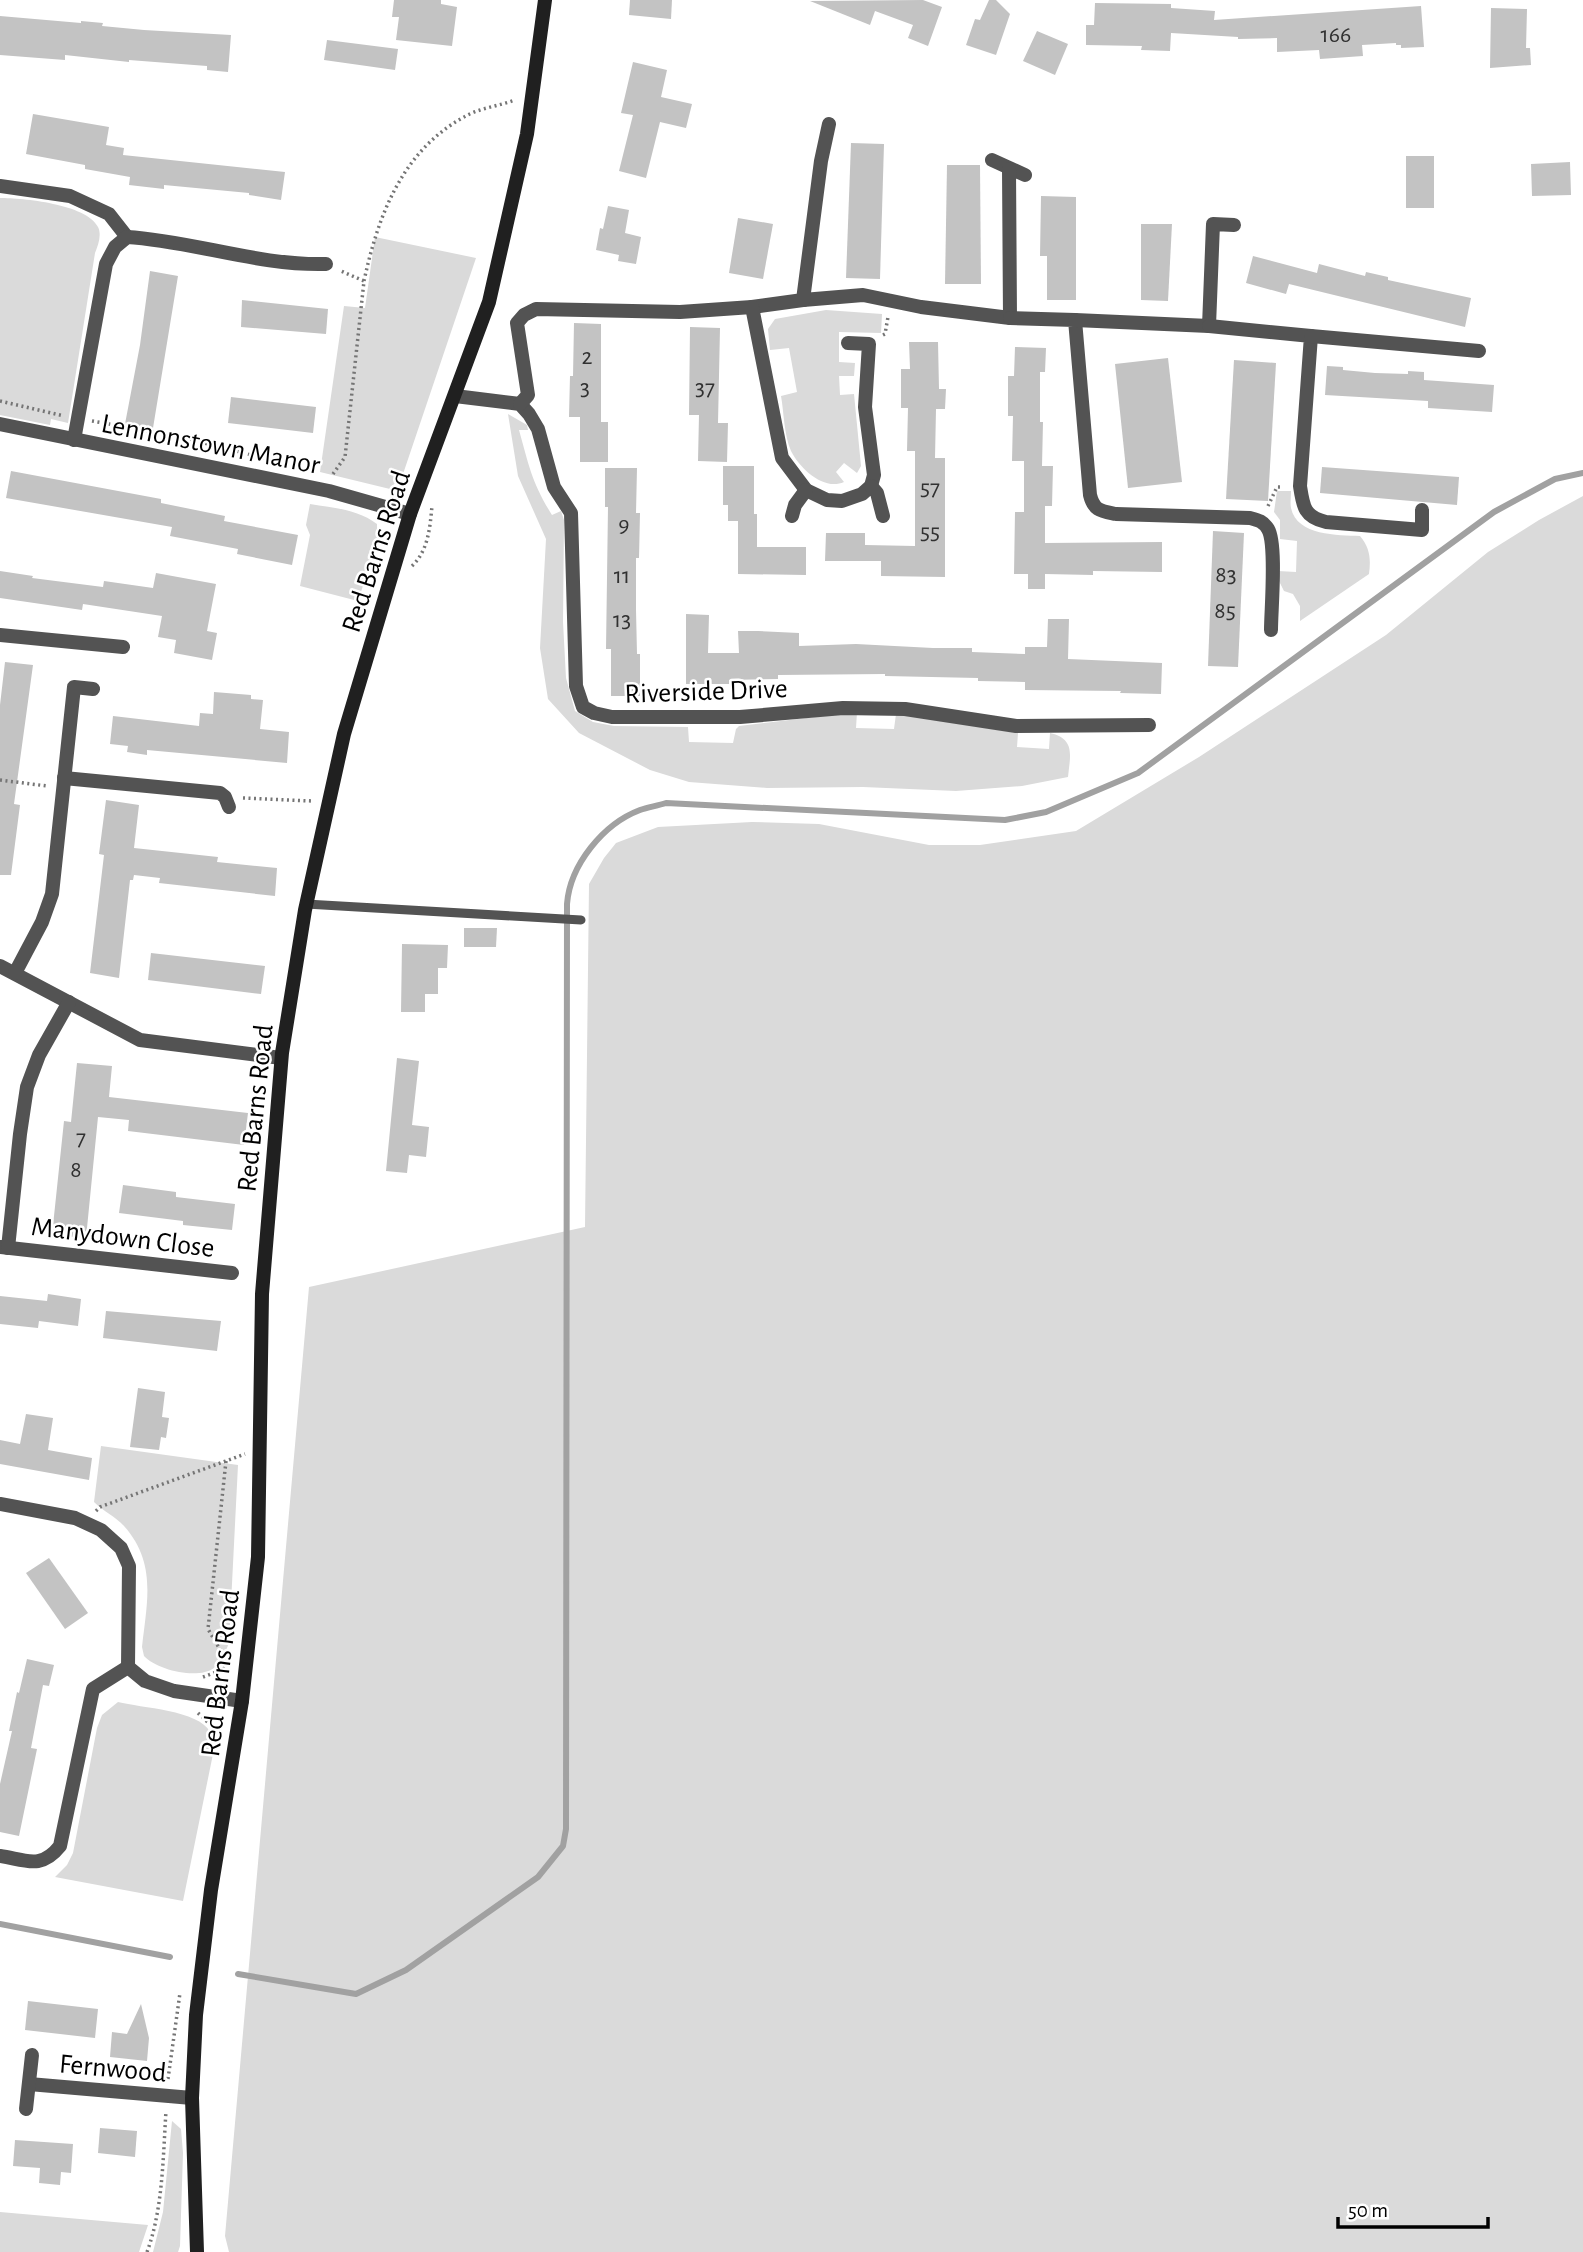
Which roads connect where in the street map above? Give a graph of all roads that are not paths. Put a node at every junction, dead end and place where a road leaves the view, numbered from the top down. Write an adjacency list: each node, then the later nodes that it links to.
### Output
1 (545, 0): 18 (street, Red Barns Road)
2 (830, 124): 10 (street)
3 (992, 160): 4 (street)
4 (1009, 169): 5 (street); 12 (street)
5 (1025, 175)
6 (0, 186): 8 (street)
7 (1234, 225): 14 (street)
8 (127, 237): 9 (street); 21 (street)
9 (326, 264)
10 (803, 300): 11 (street); 12 (street)
11 (752, 307): 19 (street); 23 (street)
12 (1010, 318): 13 (street)
13 (1075, 320): 14 (street); 28 (street)
14 (1209, 326): 15 (street)
15 (1311, 336): 17 (street); 24 (street)
16 (848, 343): 22 (street)
17 (1479, 351)
18 (455, 397): 19 (street); 25 (street, Red Barns Road)
19 (520, 404): 32 (street, Riverside Drive)
20 (0, 424): 21 (street, Lennonstown Manor)
21 (74, 440): 25 (street, Lennonstown Manor)
22 (871, 486): 23 (street); 27 (street)
23 (806, 489): 26 (street)
24 (1422, 510)
25 (410, 514): 35 (street, Red Barns Road)
26 (792, 516)
27 (883, 516)
28 (1271, 630)
29 (0, 635): 30 (street)
30 (123, 647)
31 (93, 689): 33 (street)
32 (1149, 725)
33 (63, 783): 34 (street); 38 (street)
34 (227, 802)
35 (306, 904): 36 (lane); 40 (street, Red Barns Road)
36 (581, 920)
37 (0, 966): 38 (street)
38 (15, 973): 39 (street)
39 (69, 1002): 40 (street); 41 (street, Manydown Close)
40 (281, 1058): 45 (street, Red Barns Road)
41 (4, 1247): 42 (street, Manydown Close)
42 (233, 1273)
43 (0, 1504): 44 (street)
44 (128, 1667): 45 (street); 46 (street)
45 (243, 1695): 49 (street, Red Barns Road)
46 (0, 1856)
47 (32, 2055): 48 (street)
48 (29, 2084): 49 (street, Fernwood); 50 (street)
49 (192, 2098): 51 (street, Red Barns Road)
50 (26, 2109)
51 (197, 2252)

